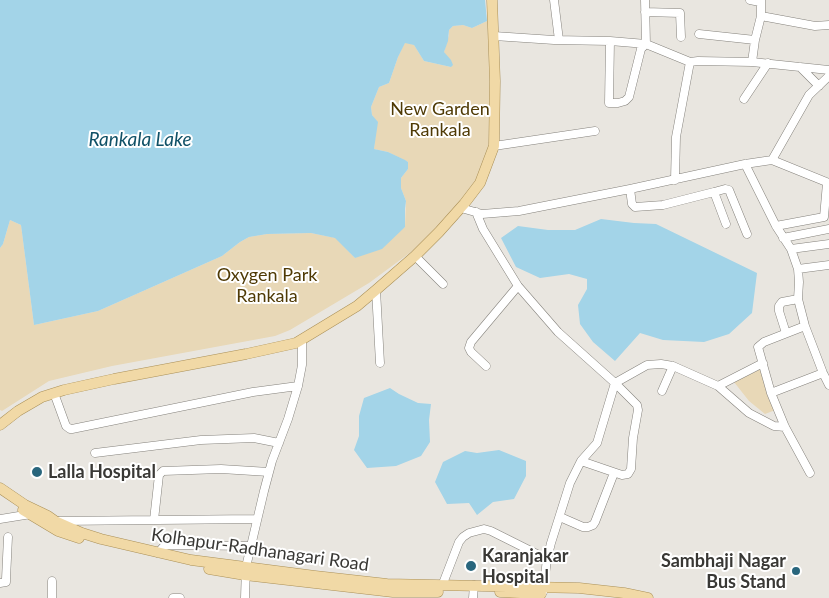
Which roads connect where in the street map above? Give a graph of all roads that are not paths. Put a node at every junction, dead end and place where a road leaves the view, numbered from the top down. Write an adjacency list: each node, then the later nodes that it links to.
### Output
1 (492, 0): 10 (main road)
2 (554, 0): 12 (street)
3 (646, 0): 6 (street)
4 (750, 0): 5 (street)
5 (761, 1): 7 (street)
6 (646, 12): 11 (street); 15 (street)
7 (761, 16): 8 (street); 13 (street)
8 (829, 25)
9 (699, 34): 13 (street)
10 (494, 36): 12 (street); 25 (main road)
11 (681, 37)
12 (559, 40): 14 (street)
13 (755, 40): 17 (street)
14 (610, 41): 15 (street); 15 (street)
15 (646, 44): 16 (street)
16 (690, 62): 17 (street); 28 (street)
17 (752, 62): 18 (street)
18 (768, 63): 19 (street); 23 (street)
19 (800, 67): 20 (street); 22 (street)
20 (829, 70)
21 (829, 76): 22 (street)
22 (818, 86): 26 (street)
23 (744, 99)
24 (596, 131): 25 (street)
25 (494, 146): 32 (main road)
26 (772, 160): 27 (street); 29 (street)
27 (745, 164): 28 (street); 36 (street)
28 (675, 180): 30 (street)
29 (828, 183): 34 (street)
30 (630, 189): 31 (street); 33 (street)
31 (714, 192): 35 (street); 38 (street)
32 (460, 208): 33 (street); 42 (main road)
33 (476, 212): 46 (street)
34 (826, 217): 36 (street)
35 (726, 224)
36 (776, 226): 39 (street)
37 (829, 230): 39 (street)
38 (747, 234)
39 (783, 238): 41 (street)
40 (829, 244): 41 (street)
41 (791, 249): 44 (street)
42 (415, 256): 45 (street); 47 (main road)
43 (829, 265): 44 (street)
44 (798, 269): 48 (street)
45 (443, 284)
46 (518, 286): 54 (street); 57 (street)
47 (376, 290): 51 (main road); 52 (street)
48 (798, 299): 49 (street); 50 (street)
49 (806, 326): 50 (street); 56 (street)
50 (786, 333): 53 (street)
51 (302, 339): 59 (street); 62 (main road)
52 (380, 363)
53 (763, 363): 60 (street); 63 (street)
54 (486, 366)
55 (673, 366): 57 (street); 60 (street); 61 (street)
56 (823, 373): 58 (street); 63 (street)
57 (615, 383): 68 (street); 70 (street)
58 (829, 385)
59 (298, 386): 62 (street); 66 (street)
60 (718, 386): 65 (street)
61 (662, 391)
62 (54, 393): 64 (main road)
63 (771, 393): 65 (street)
64 (0, 425)
65 (785, 427): 71 (street)
66 (279, 443): 67 (street); 69 (street)
67 (95, 453)
68 (581, 461): 70 (street); 75 (street)
69 (269, 472): 77 (street); 78 (street)
70 (614, 472): 75 (street)
71 (810, 473)
72 (0, 488): 79 (main road, Kolhapur-Radhanagari Road)
73 (0, 495): 74 (main road)
74 (30, 514): 76 (street); 84 (main road)
75 (560, 517): 83 (street)
76 (0, 518)
77 (257, 519): 78 (street); 81 (street)
78 (154, 520): 79 (street)
79 (55, 521): 82 (main road, Kolhapur-Radhanagari Road)
80 (8, 537): 86 (street)
81 (252, 546): 82 (street); 84 (street)
82 (158, 553): 84 (main road, Kolhapur-Radhanagari Road)
83 (547, 559): 87 (street); 88 (street)
84 (246, 571): 87 (main road, Kolhapur-Radhanagari Road); 89 (main road); 93 (street)
85 (52, 582): 90 (street)
86 (0, 583)
87 (442, 586): 89 (main road, Kolhapur-Radhanagari Road)
88 (543, 590): 89 (main road); 89 (main road, Kolhapur-Radhanagari Road); 94 (main road); 95 (main road)
89 (473, 592)
90 (52, 598)
91 (173, 598): 92 (street)
92 (180, 598)
93 (245, 598)
94 (604, 598)
95 (648, 598)

